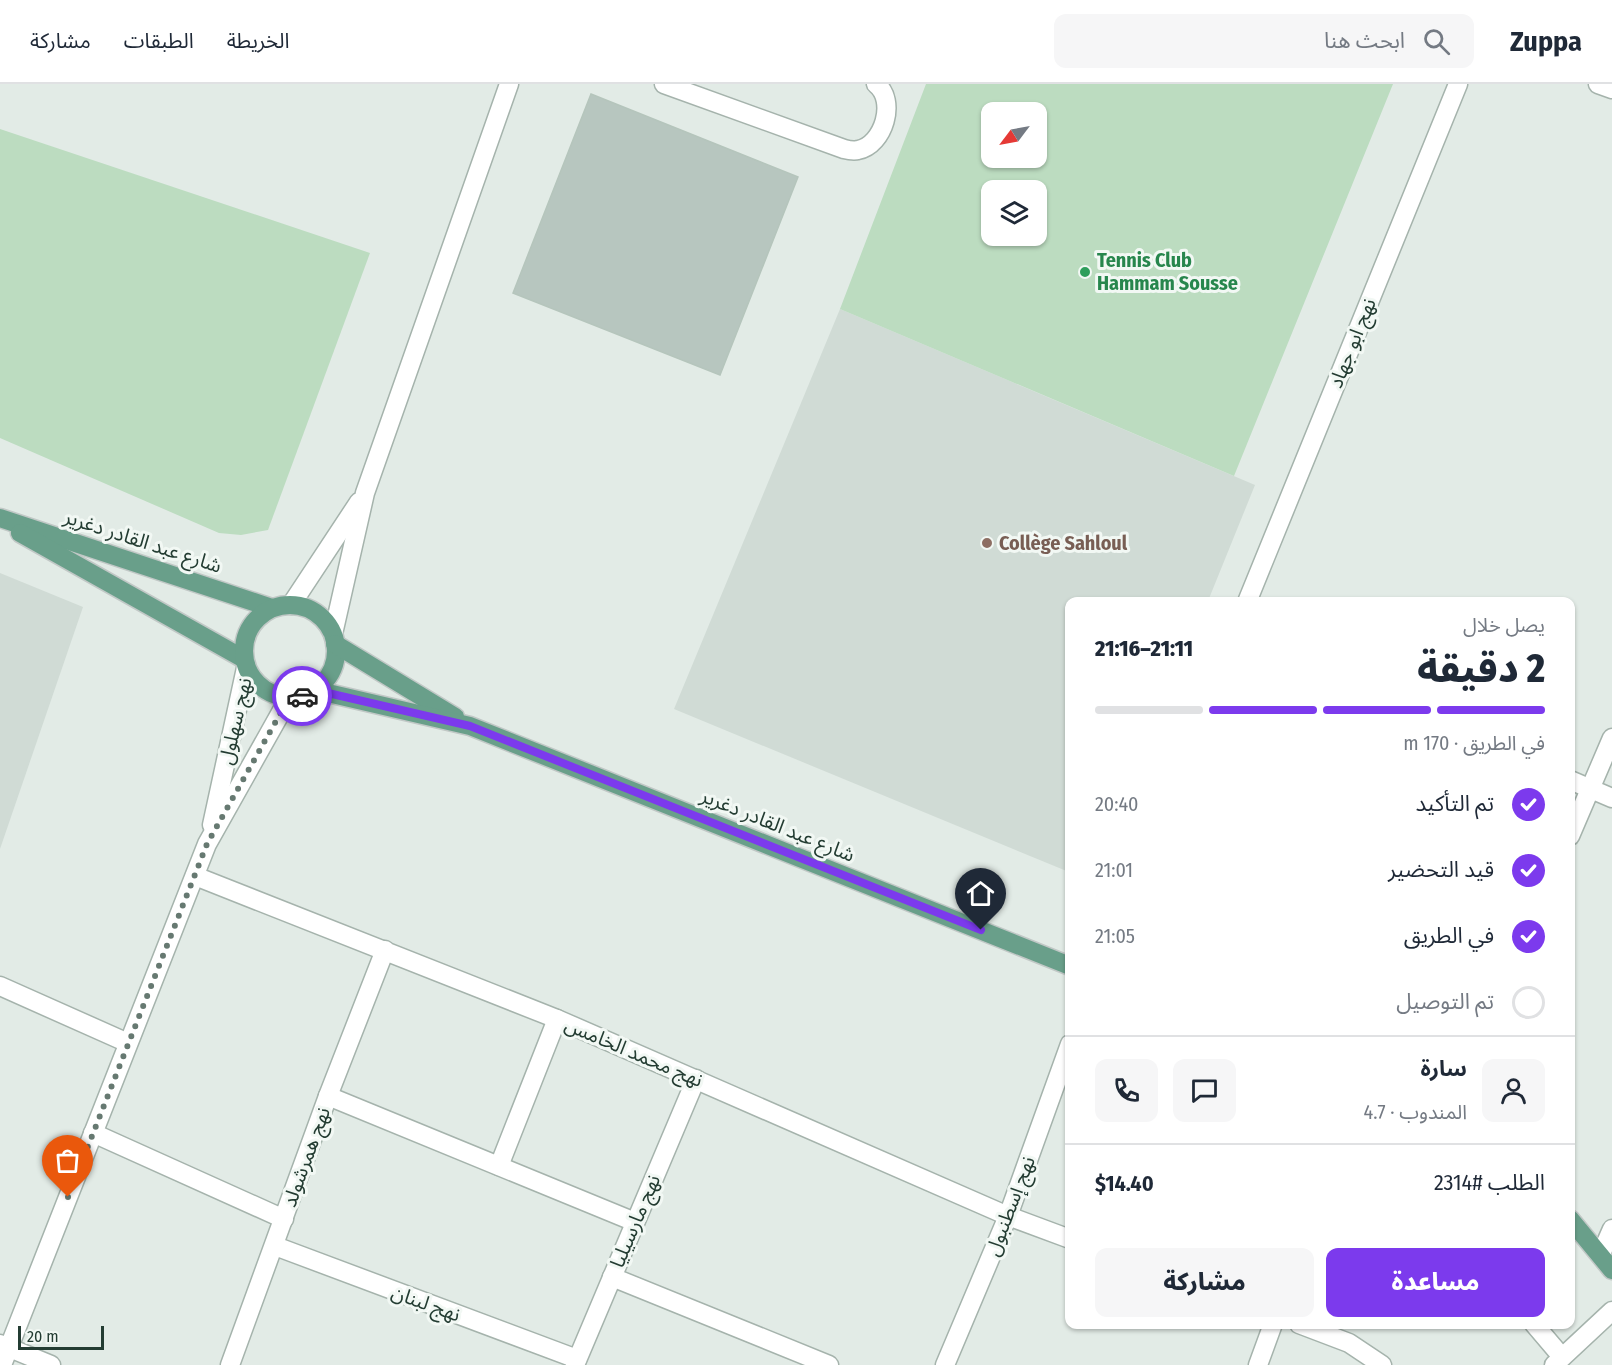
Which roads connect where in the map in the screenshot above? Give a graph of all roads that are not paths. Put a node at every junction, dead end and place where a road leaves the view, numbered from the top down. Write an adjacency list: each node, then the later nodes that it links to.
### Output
1 (509, 84): 7 (street)
2 (664, 84): 3 (street)
3 (876, 84)
4 (1458, 84): 9 (street, نهج ابو جهاد)
5 (1598, 84): 6 (street)
6 (1612, 88)
7 (365, 493): 10 (street); 12 (street)
8 (0, 519): 11 (main road, شارع عبد القادر دغرير); 13 (main road, شارع عبد القادر دغرير)
9 (1248, 597)
10 (291, 604): 11 (main road); 12 (main road)
11 (272, 608): 13 (main road)
12 (334, 639): 14 (main road); 16 (main road, شارع عبد القادر دغرير)
13 (245, 664): 15 (main road); 22 (street, نهج سهلول)
14 (315, 690): 15 (main road); 16 (main road, شارع عبد القادر دغرير)
15 (289, 698): 22 (street, نهج سهلول)
16 (470, 726): 25 (main road, شارع عبد القادر دغرير)
17 (1612, 738): 19 (street)
18 (1575, 782): 19 (street)
19 (1590, 789): 20 (street); 21 (street)
20 (1612, 798)
21 (1575, 824)
22 (207, 844): 23 (street, نهج سهلول)
23 (195, 876): 24 (street, نهج محمد الخامس); 28 (street, نهج سهلول)
24 (385, 950): 27 (street, نهج محمد الخامس); 31 (street, نهج همرشولد)
25 (1065, 964)
26 (0, 986): 28 (street)
27 (558, 1019): 30 (street, نهج محمد الخامس); 33 (street)
28 (128, 1043): 32 (street, نهج سهلول)
29 (1065, 1074): 34 (street, نهج إسطنبول)
30 (696, 1078): 34 (street, نهج محمد الخامس); 36 (street, نهج مارسيليا)
31 (328, 1096): 33 (street); 35 (street, نهج همرشولد)
32 (93, 1133): 35 (street); 48 (street, نهج سهلول)
33 (499, 1166): 36 (street)
34 (1008, 1216): 39 (street, نهج محمد الخامس); 55 (street, نهج إسطنبول)
35 (284, 1219): 40 (street, نهج همرشولد)
36 (634, 1222): 43 (street, نهج مارسيليا)
37 (1575, 1225): 41 (main road)
38 (1612, 1229): 41 (street)
39 (1065, 1237)
40 (275, 1246): 50 (street, نهج لبنان); 53 (street, نهج همرشولد)
41 (1601, 1254): 42 (main road)
42 (1612, 1270)
43 (612, 1277): 50 (street, نهج مارسيليا); 54 (street)
44 (1612, 1311): 49 (street)
45 (1272, 1329): 56 (street)
46 (1312, 1329): 57 (street)
47 (1536, 1329): 49 (street)
48 (5, 1346): 51 (street, نهج سهلول); 52 (street)
49 (1558, 1361)
50 (576, 1362)
51 (2, 1365)
52 (51, 1365)
53 (230, 1365)
54 (829, 1365)
55 (945, 1365)
56 (1258, 1365)
57 (1382, 1365)

